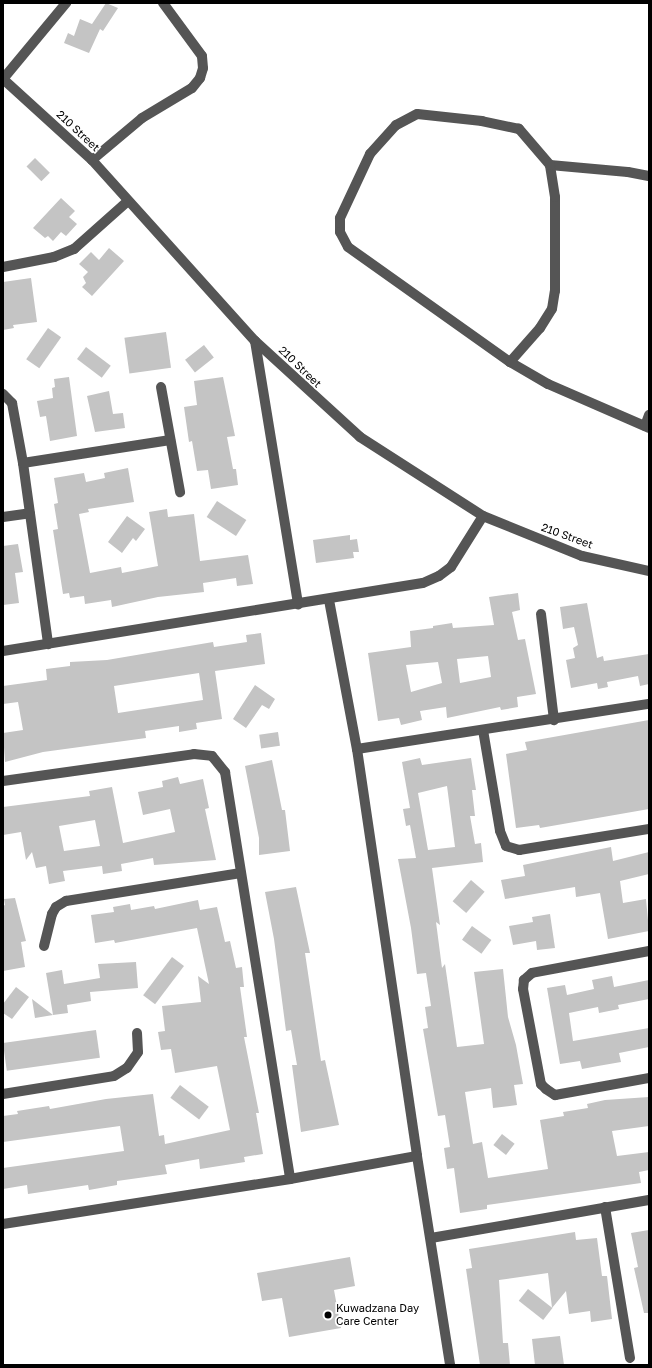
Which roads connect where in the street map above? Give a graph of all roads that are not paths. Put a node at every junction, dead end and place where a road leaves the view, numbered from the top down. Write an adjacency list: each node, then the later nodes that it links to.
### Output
1 (66, 3): 3 (street)
2 (163, 3): 4 (street)
3 (3, 79): 4 (street, 210 Street)
4 (92, 160): 7 (street, 210 Street)
5 (550, 166): 6 (street); 10 (street); 10 (street)
6 (649, 176)
7 (127, 202): 8 (street); 9 (street, 210 Street)
8 (3, 267)
9 (256, 341): 19 (street, 210 Street); 23 (street)
10 (510, 362): 14 (street)
11 (161, 387): 15 (street)
12 (3, 394): 16 (street)
13 (649, 415): 14 (street)
14 (647, 427)
15 (170, 440): 16 (street); 17 (street)
16 (23, 463): 18 (street)
17 (180, 492)
18 (30, 513): 20 (street); 25 (street)
19 (483, 516): 21 (street, 210 Street); 22 (street)
20 (3, 517)
21 (649, 571)
22 (329, 600): 23 (street); 30 (street)
23 (298, 605): 25 (street)
24 (541, 614): 28 (street)
25 (48, 644): 26 (street)
26 (3, 651)
27 (649, 704): 28 (street)
28 (554, 720): 29 (street)
29 (483, 730): 30 (street); 32 (street)
30 (357, 748): 39 (street)
31 (3, 781): 33 (street)
32 (649, 828)
33 (241, 873): 34 (street); 40 (street)
34 (44, 946)
35 (649, 951): 37 (street)
36 (137, 1033): 38 (street)
37 (649, 1078)
38 (3, 1094)
39 (417, 1156): 40 (street); 44 (street)
40 (290, 1179): 43 (street)
41 (649, 1200): 42 (street)
42 (605, 1207): 44 (street); 45 (street)
43 (3, 1224)
44 (431, 1238): 46 (street)
45 (630, 1358)
46 (450, 1365)

